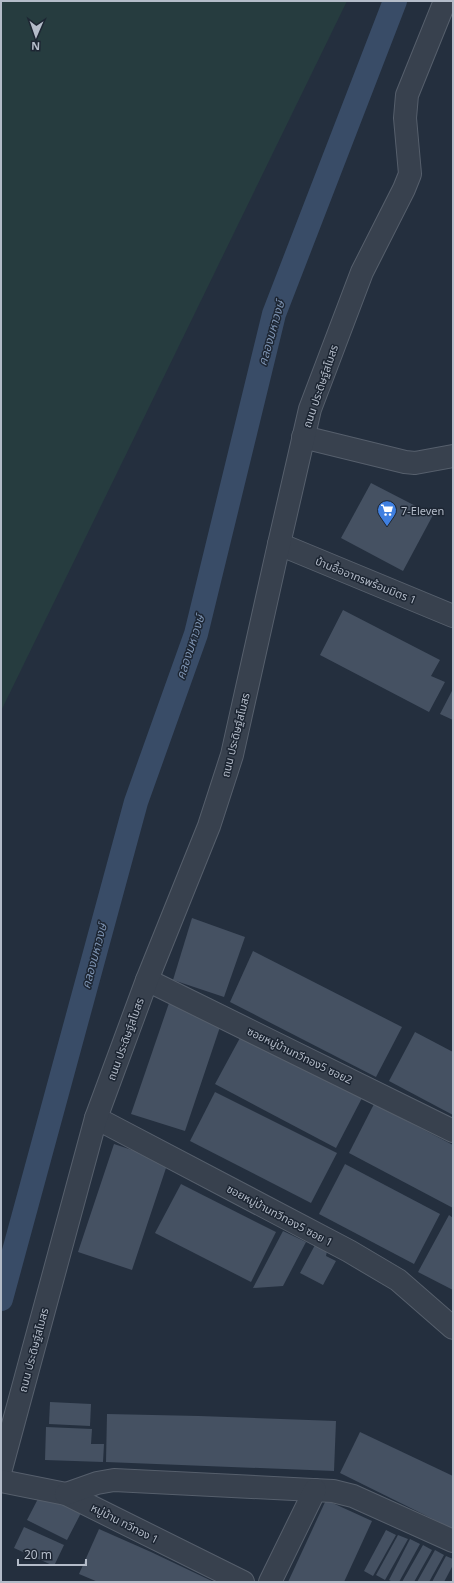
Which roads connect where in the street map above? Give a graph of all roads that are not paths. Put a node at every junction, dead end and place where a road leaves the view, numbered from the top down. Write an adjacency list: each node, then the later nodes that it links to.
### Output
1 (445, 1): 2 (street, ถนน ประดิษฐ์สโมสร)
2 (303, 437): 3 (street); 4 (street, ถนน ประดิษฐ์สโมสร)
3 (453, 456)
4 (279, 544): 5 (street, บ้านอื้ออาทรพร้อมมิตร 1); 6 (street, ถนน ประดิษฐ์สโมสร)
5 (453, 616)
6 (147, 980): 7 (street, ถนน ประดิษฐ์สโมสร); 8 (street, ซอยหมู่บ้านทวีทอง5 ซอย2)
7 (96, 1118): 9 (street, ซอยหมู่บ้านทวีทอง5 ซอย 1); 10 (street, ถนน ประดิษฐ์สโมสร)
8 (453, 1131)
9 (452, 1326)
10 (1, 1469)
11 (1, 1481): 13 (street, หมู่บ้าน ทวีทอง 1)
12 (315, 1490): 13 (street); 14 (street); 16 (street)
13 (66, 1494): 15 (street, หมู่บ้าน ทวีทอง 1)
14 (453, 1541)
15 (244, 1582)
16 (270, 1582)

